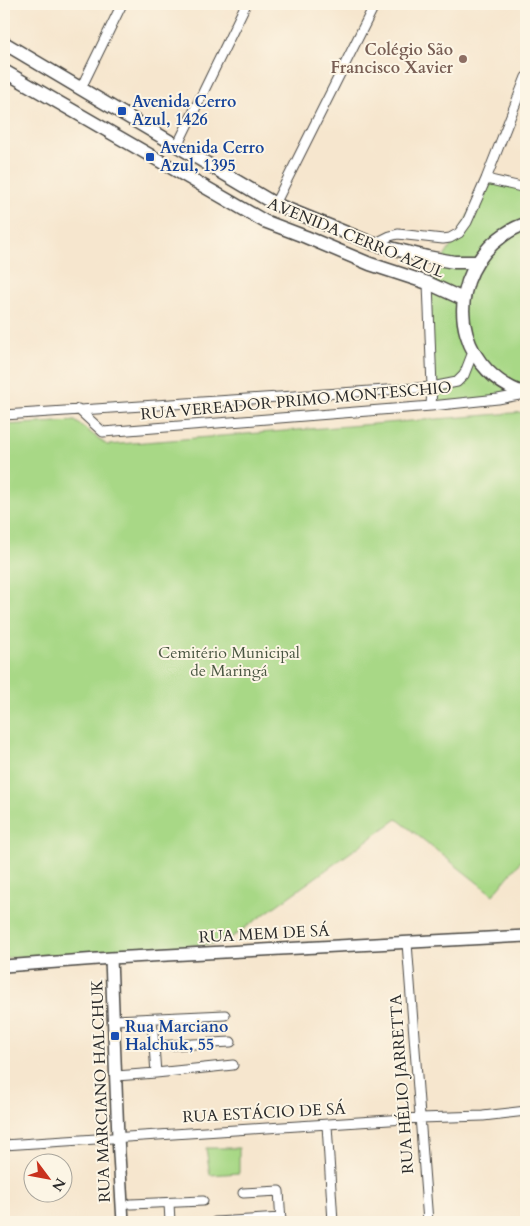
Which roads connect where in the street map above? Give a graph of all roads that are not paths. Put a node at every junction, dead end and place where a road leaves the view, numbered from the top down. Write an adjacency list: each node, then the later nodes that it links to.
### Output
1 (122, 4): 7 (street)
2 (246, 4): 8 (street)
3 (375, 4): 11 (street)
4 (4, 43): 7 (main road, AVENIDA CERRO AZUL)
5 (4, 71): 15 (main road, AVENIDA CERRO AZUL)
6 (526, 77): 9 (street)
7 (81, 88): 8 (main road, AVENIDA CERRO AZUL)
8 (177, 146): 11 (main road, AVENIDA CERRO AZUL)
9 (486, 179): 10 (street); 17 (street)
10 (526, 188)
11 (275, 204): 12 (main road, AVENIDA CERRO AZUL)
12 (313, 220): 14 (main road, AVENIDA CERRO AZUL); 15 (main road)
13 (526, 224): 18 (main road)
14 (326, 225): 16 (main road); 17 (main road, AVENIDA CERRO AZUL)
15 (306, 237): 16 (main road, AVENIDA CERRO AZUL)
16 (318, 242): 19 (main road, AVENIDA CERRO AZUL)
17 (374, 244): 18 (main road, AVENIDA CERRO AZUL)
18 (476, 262): 20 (main road)
19 (428, 283): 20 (main road, AVENIDA CERRO AZUL); 22 (street)
20 (463, 299): 21 (main road)
21 (473, 352): 22 (street, RUA VEREADOR PRIMO MONTESCHIO); 23 (main road)
22 (432, 387): 24 (street); 25 (street, RUA VEREADOR PRIMO MONTESCHIO)
23 (526, 394): 24 (street, RUA VEREADOR PRIMO MONTESCHIO)
24 (431, 406): 25 (street, RUA VEREADOR PRIMO MONTESCHIO)
25 (78, 409): 26 (street, RUA VEREADOR PRIMO MONTESCHIO)
26 (4, 414)
27 (526, 936): 28 (street, RUA MEM DE SÁ)
28 (406, 943): 29 (street, RUA MEM DE SÁ); 40 (street, RUA HÉLIO JARRETTA)
29 (111, 958): 30 (street, RUA MEM DE SÁ); 33 (street, RUA MARCIANO HALCHUK)
30 (4, 966)
31 (225, 1015): 32 (street)
32 (152, 1019): 33 (street); 35 (street)
33 (114, 1020): 38 (street, RUA MARCIANO HALCHUK)
34 (231, 1042): 35 (street)
35 (154, 1046): 37 (street)
36 (233, 1065): 37 (street)
37 (156, 1073): 38 (street)
38 (116, 1076): 42 (street, RUA MARCIANO HALCHUK)
39 (526, 1111): 40 (street, RUA ESTÁCIO DE SÁ)
40 (420, 1118): 41 (street, RUA ESTÁCIO DE SÁ); 53 (street, RUA HÉLIO JARRETTA)
41 (327, 1125): 42 (street, RUA ESTÁCIO DE SÁ); 52 (street)
42 (118, 1137): 43 (street, RUA ESTÁCIO DE SÁ); 49 (street, RUA MARCIANO HALCHUK)
43 (4, 1145)
44 (243, 1193): 48 (street)
45 (203, 1202): 46 (street)
46 (169, 1203): 47 (street); 50 (street)
47 (131, 1204)
48 (281, 1220): 51 (street)
49 (123, 1222)
50 (170, 1222)
51 (215, 1222)
52 (333, 1222)
53 (428, 1222)

